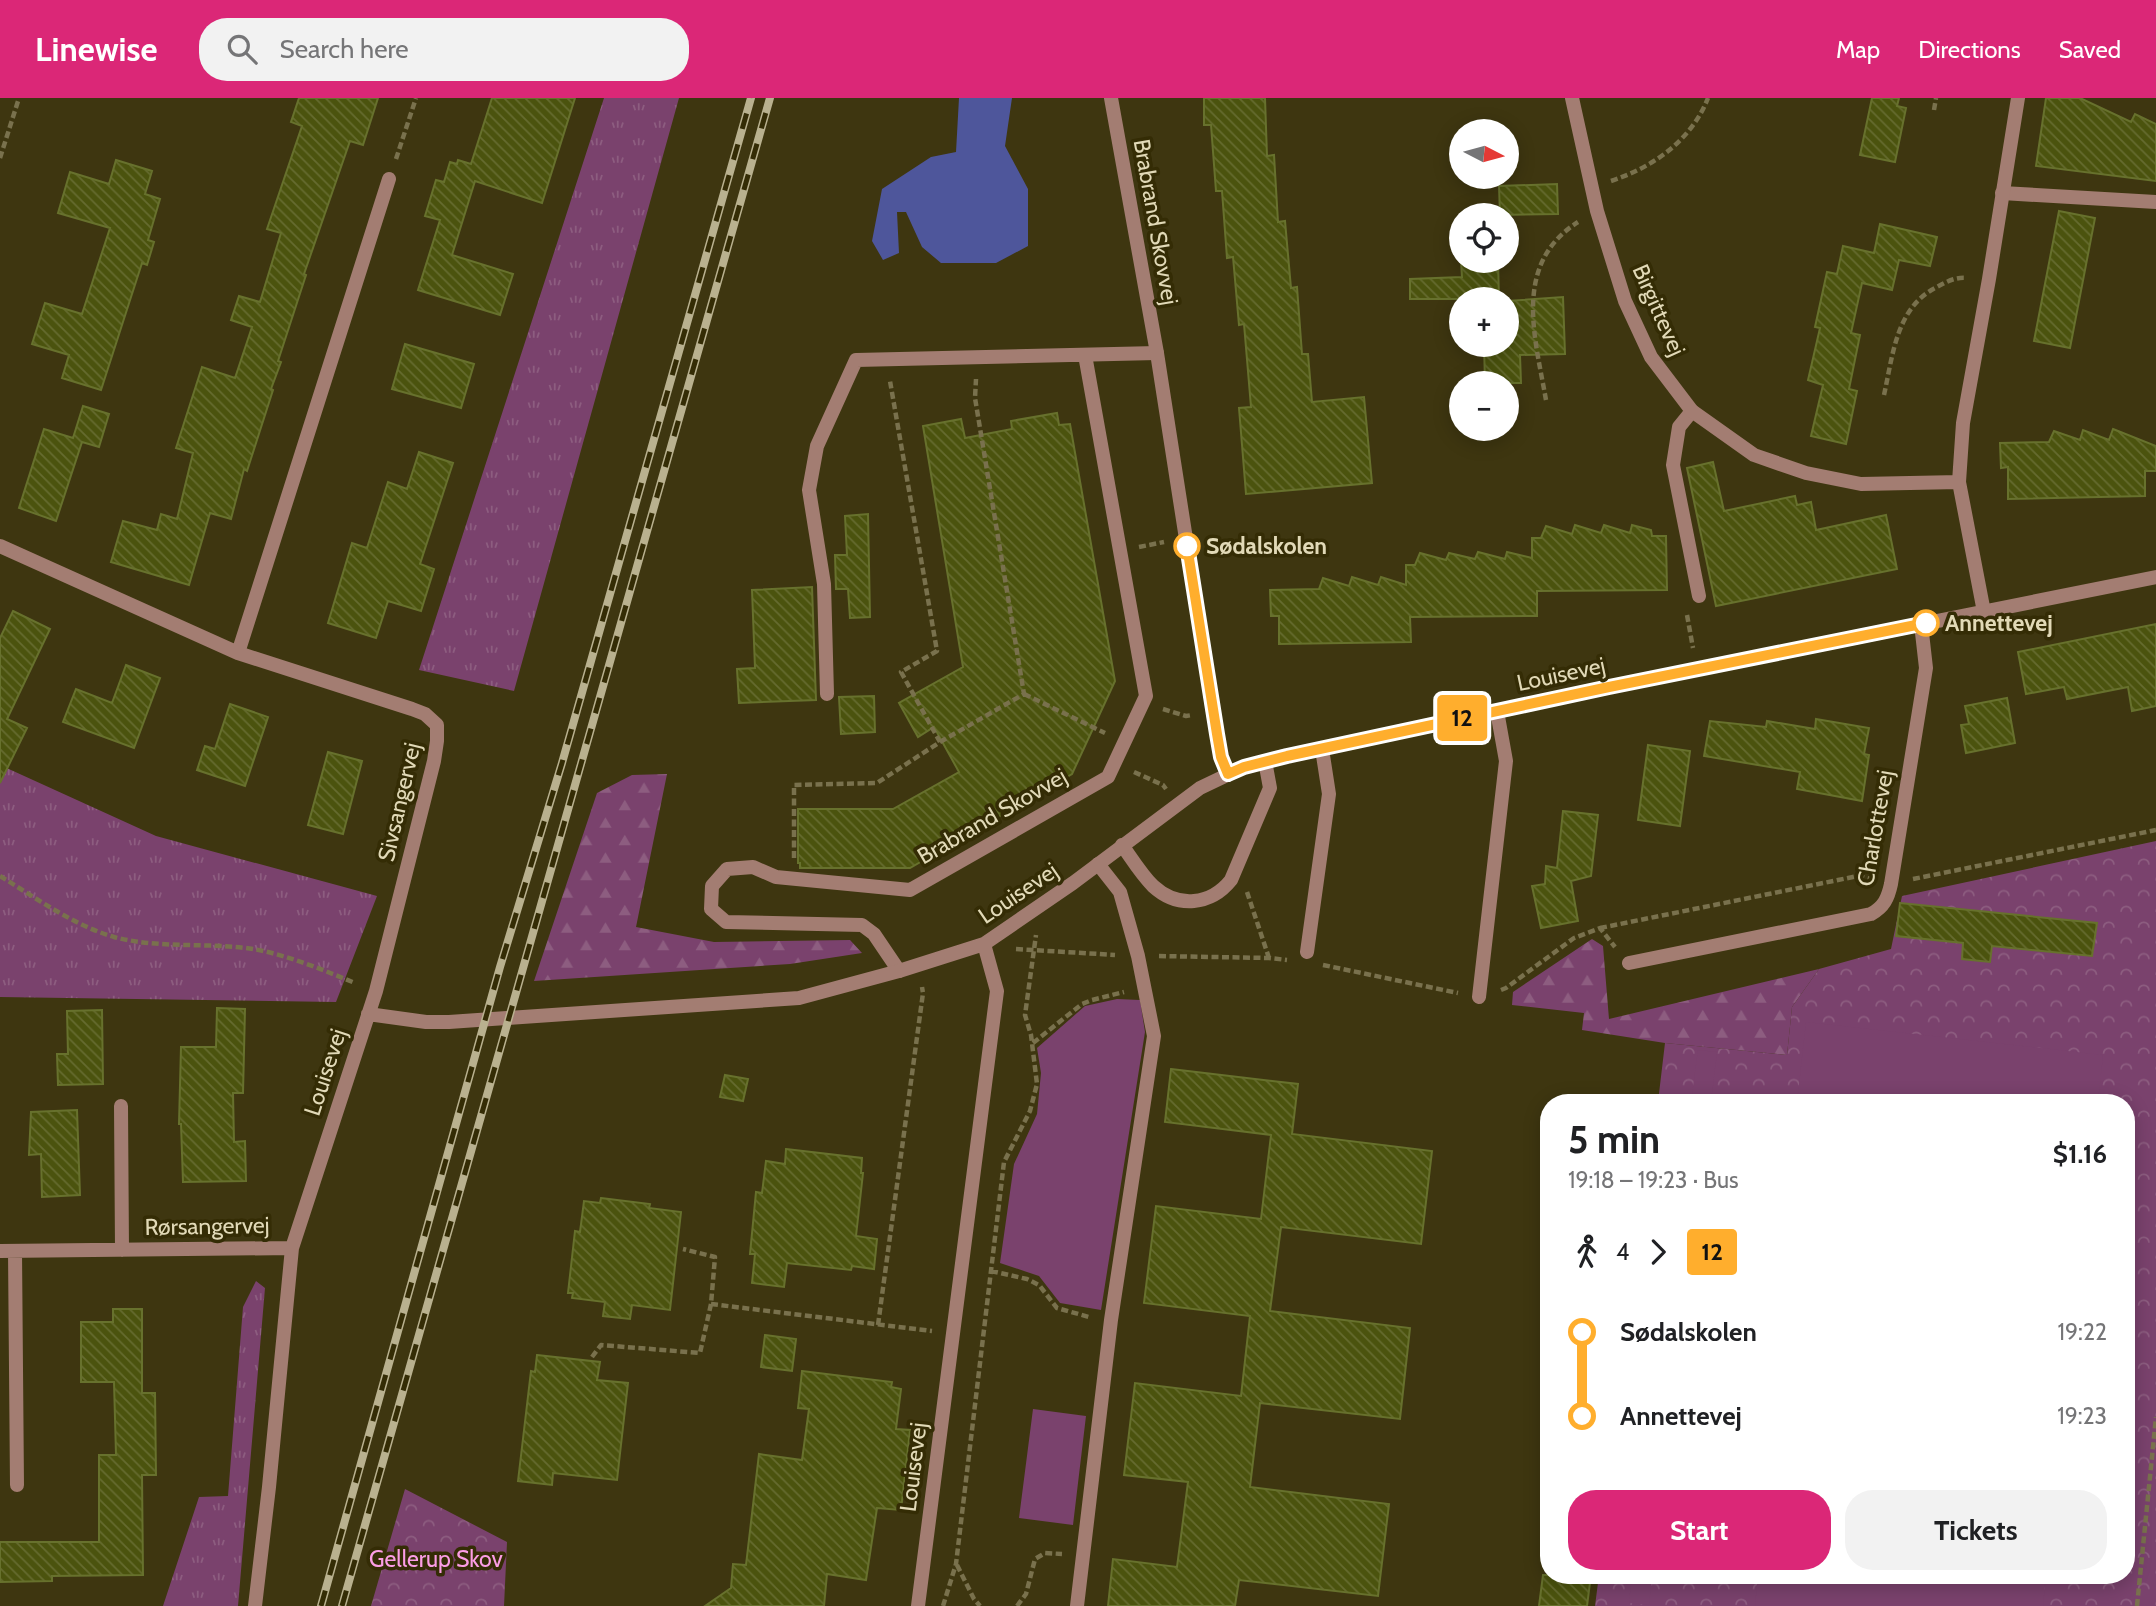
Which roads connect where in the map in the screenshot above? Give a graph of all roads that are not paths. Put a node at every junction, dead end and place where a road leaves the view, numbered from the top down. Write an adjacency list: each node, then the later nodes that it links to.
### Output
1 (1111, 98): 7 (street, Brabrand Skovvej)
2 (1572, 98): 9 (street, Birgittevej)
3 (2018, 98): 5 (street)
4 (389, 179): 16 (street)
5 (2003, 193): 6 (street); 10 (street)
6 (2156, 202)
7 (1157, 353): 8 (street); 21 (street, Brabrand Skovvej)
8 (1085, 355): 17 (street); 27 (street, Brabrand Skovvej)
9 (1692, 411): 10 (street, Birgittevej); 13 (street)
10 (1959, 482): 14 (street)
11 (0, 546): 16 (street, Sivsangervej)
12 (2156, 577): 14 (street, Louisevej)
13 (1699, 596)
14 (1984, 612): 15 (street, Louisevej)
15 (1921, 624): 18 (street, Louisevej); 26 (street, Charlottevej)
16 (238, 653): 29 (street, Sivsangervej)
17 (827, 694)
18 (1497, 711): 19 (street, Louisevej); 28 (street)
19 (1322, 749): 20 (street, Louisevej); 25 (street)
20 (1265, 761): 21 (street, Louisevej); 22 (street)
21 (1228, 774): 22 (street, Louisevej)
22 (1122, 845): 23 (street, Louisevej)
23 (1098, 864): 24 (street, Louisevej); 37 (street)
24 (984, 944): 27 (street, Louisevej); 36 (street, Louisevej)
25 (1307, 952)
26 (1629, 964)
27 (899, 971): 29 (street, Louisevej)
28 (1479, 997)
29 (368, 1014): 31 (street, Louisevej)
30 (121, 1106): 32 (street, Rørsangervej)
31 (292, 1248): 32 (street, Rørsangervej); 35 (street, Louisevej)
32 (122, 1250): 33 (street, Rørsangervej)
33 (7, 1251): 34 (street, Rørsangervej)
34 (17, 1485)
35 (255, 1606)
36 (918, 1606)
37 (1077, 1606)

